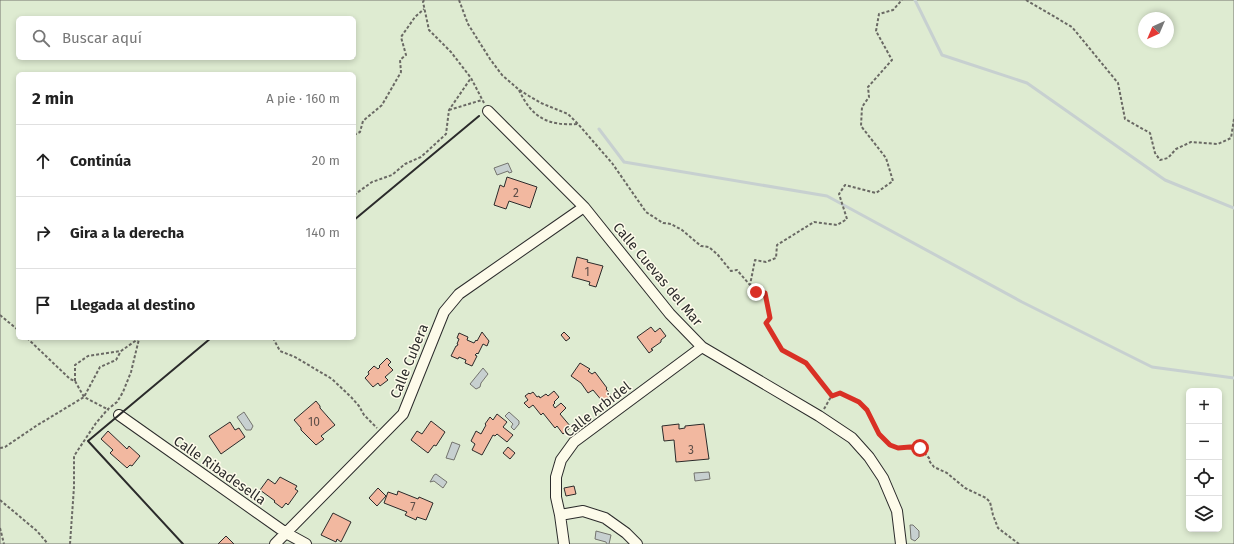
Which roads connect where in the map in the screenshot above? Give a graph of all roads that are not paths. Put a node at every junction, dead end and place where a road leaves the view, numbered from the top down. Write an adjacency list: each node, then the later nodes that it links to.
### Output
1 (488, 111): 2 (street, Calle Cuevas del Mar)
2 (584, 207): 3 (street, Calle Cuevas del Mar); 6 (street, Calle Cubera)
3 (702, 347): 5 (street, Calle Arbidel); 11 (street, Calle Cuevas del Mar)
4 (119, 415): 6 (street, Calle Ribadesella)
5 (560, 516): 9 (street, Calle Arbidel); 10 (street)
6 (286, 533): 7 (street, Calle Cubera); 8 (street, Calle Ribadesella)
7 (275, 544)
8 (306, 544)
9 (564, 544)
10 (637, 544)
11 (901, 544)

